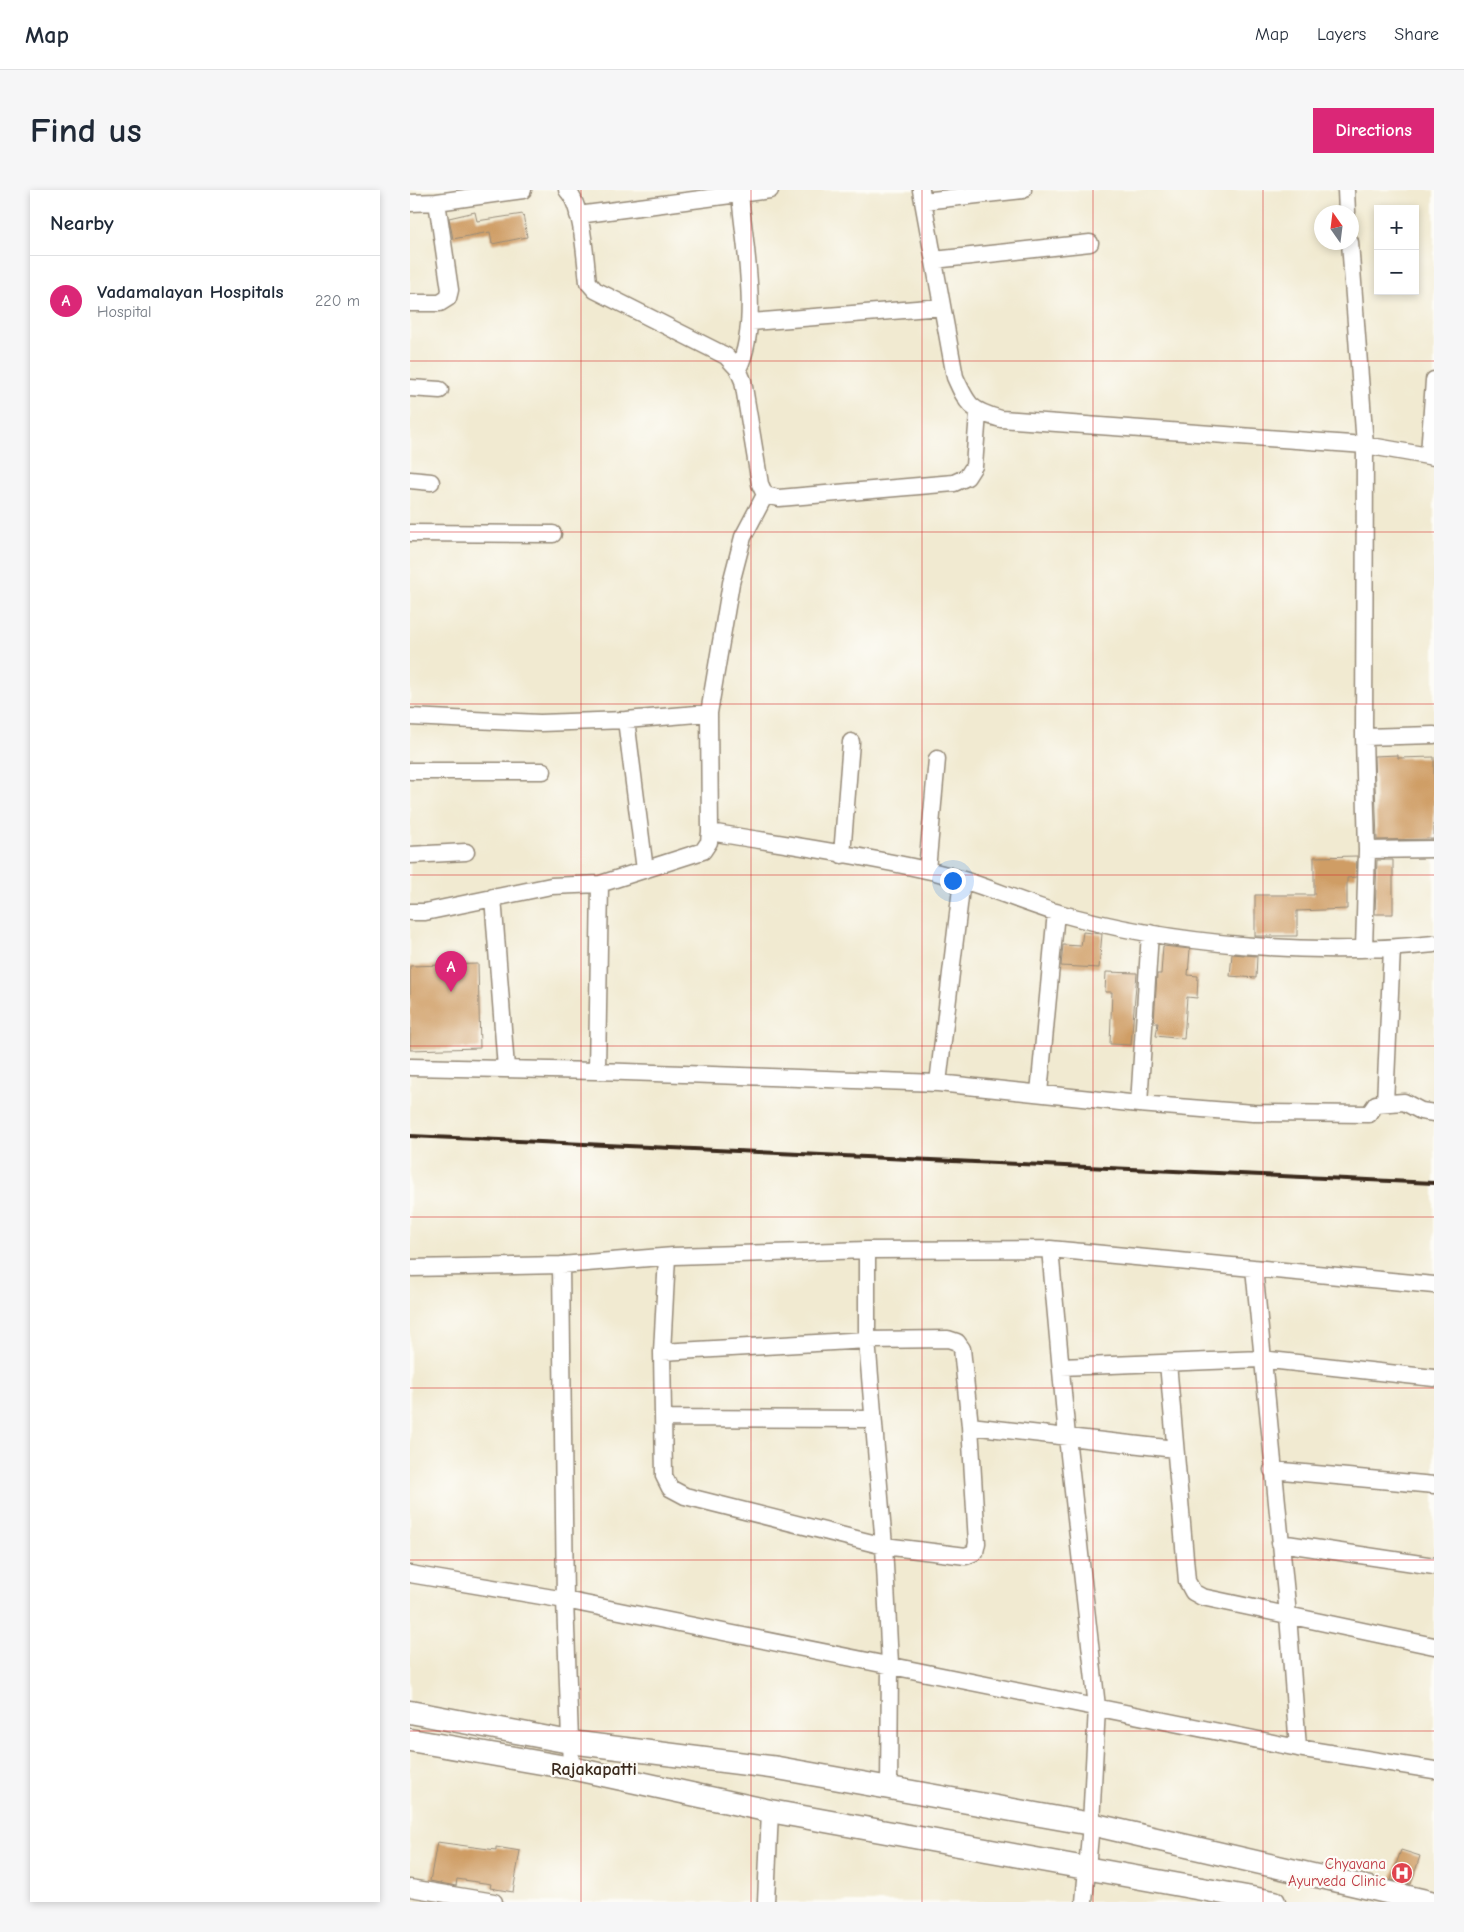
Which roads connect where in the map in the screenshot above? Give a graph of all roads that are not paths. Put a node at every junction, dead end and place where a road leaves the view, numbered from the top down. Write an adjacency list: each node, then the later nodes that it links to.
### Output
1 (523, 190): 6 (street)
2 (567, 190): 12 (street)
3 (770, 190): 7 (street)
4 (1023, 190): 8 (street)
5 (1346, 190): 11 (street)
6 (480, 192): 9 (street)
7 (740, 194): 12 (street); 18 (street)
8 (922, 196): 15 (street)
9 (437, 202): 10 (street); 16 (street)
10 (410, 203)
11 (1347, 205)
12 (578, 215): 19 (street)
13 (1090, 244): 15 (street)
14 (1351, 250): 24 (street)
15 (934, 260): 17 (street)
16 (410, 303)
17 (942, 307): 18 (street); 23 (street)
18 (751, 322): 19 (street)
19 (738, 368): 28 (street)
20 (1434, 380): 25 (street)
21 (410, 388): 22 (street)
22 (440, 390)
23 (978, 413): 24 (street); 28 (street)
24 (1365, 445): 25 (street); 35 (street)
25 (1432, 456)
26 (410, 480): 27 (street)
27 (431, 482)
28 (766, 495): 31 (street)
29 (410, 533): 30 (street)
30 (552, 534)
31 (709, 713): 33 (street); 40 (street)
32 (410, 717): 33 (street)
33 (626, 720): 46 (street)
34 (1434, 735): 35 (street)
35 (1364, 737): 42 (street)
36 (851, 742): 45 (street)
37 (937, 759): 47 (street)
38 (410, 771): 39 (street)
39 (543, 771)
40 (710, 832): 45 (street); 46 (street)
41 (1434, 849): 42 (street)
42 (1367, 850): 55 (street)
43 (466, 852): 44 (street)
44 (410, 855)
45 (842, 855): 47 (street)
46 (645, 870): 49 (street)
47 (927, 870): 48 (street)
48 (962, 880): 52 (street); 60 (street)
49 (600, 884): 50 (street); 59 (street)
50 (493, 897): 51 (street); 58 (street)
51 (410, 912)
52 (1056, 912): 53 (street); 61 (street)
53 (1150, 933): 55 (street); 63 (street)
54 (1434, 944): 56 (street)
55 (1364, 948): 56 (street)
56 (1392, 948): 62 (street)
57 (410, 1067): 58 (street)
58 (506, 1068): 59 (street)
59 (597, 1071): 60 (street)
60 (938, 1083): 61 (street)
61 (1038, 1093): 63 (street)
62 (1385, 1103): 63 (street); 64 (street)
63 (1139, 1104)
64 (1434, 1113)
65 (1050, 1249): 66 (street); 70 (street); 76 (street)
66 (867, 1250): 67 (street); 72 (street)
67 (667, 1256): 68 (street); 73 (street)
68 (561, 1265): 69 (street); 89 (street)
69 (410, 1268)
70 (1254, 1268): 71 (street); 74 (street)
71 (1434, 1285)
72 (867, 1340): 73 (street); 79 (street); 80 (street)
73 (662, 1352): 78 (street)
74 (1261, 1359): 75 (street); 77 (street); 83 (street)
75 (1168, 1363): 76 (street); 82 (street)
76 (1061, 1367): 81 (street)
77 (1434, 1378)
78 (663, 1418): 79 (street); 86 (street)
79 (873, 1419): 86 (street)
80 (970, 1426): 81 (street); 86 (street)
81 (1067, 1437): 82 (street); 93 (street)
82 (1175, 1449): 90 (street)
83 (1272, 1470): 84 (street); 85 (street)
84 (1434, 1485)
85 (1280, 1543): 87 (street); 90 (street)
86 (884, 1546): 92 (street)
87 (1434, 1566)
88 (410, 1574): 89 (street)
89 (565, 1600): 92 (street); 96 (street)
90 (1288, 1615): 91 (street); 97 (street)
91 (1434, 1646)
92 (890, 1664): 93 (street); 100 (street)
93 (1097, 1707): 97 (street); 102 (street)
94 (410, 1712): 96 (main road)
95 (410, 1740): 98 (main road)
96 (570, 1742): 98 (street); 100 (main road)
97 (1298, 1748): 99 (street)
98 (571, 1768): 101 (main road)
99 (1434, 1770)
100 (889, 1788): 102 (main road)
101 (770, 1811): 103 (main road); 106 (street)
102 (1091, 1824): 103 (street); 109 (main road)
103 (1087, 1868): 107 (street); 108 (main road)
104 (410, 1888): 105 (street)
105 (494, 1902)
106 (766, 1902)
107 (1084, 1902)
108 (1274, 1902)
109 (1430, 1902)

